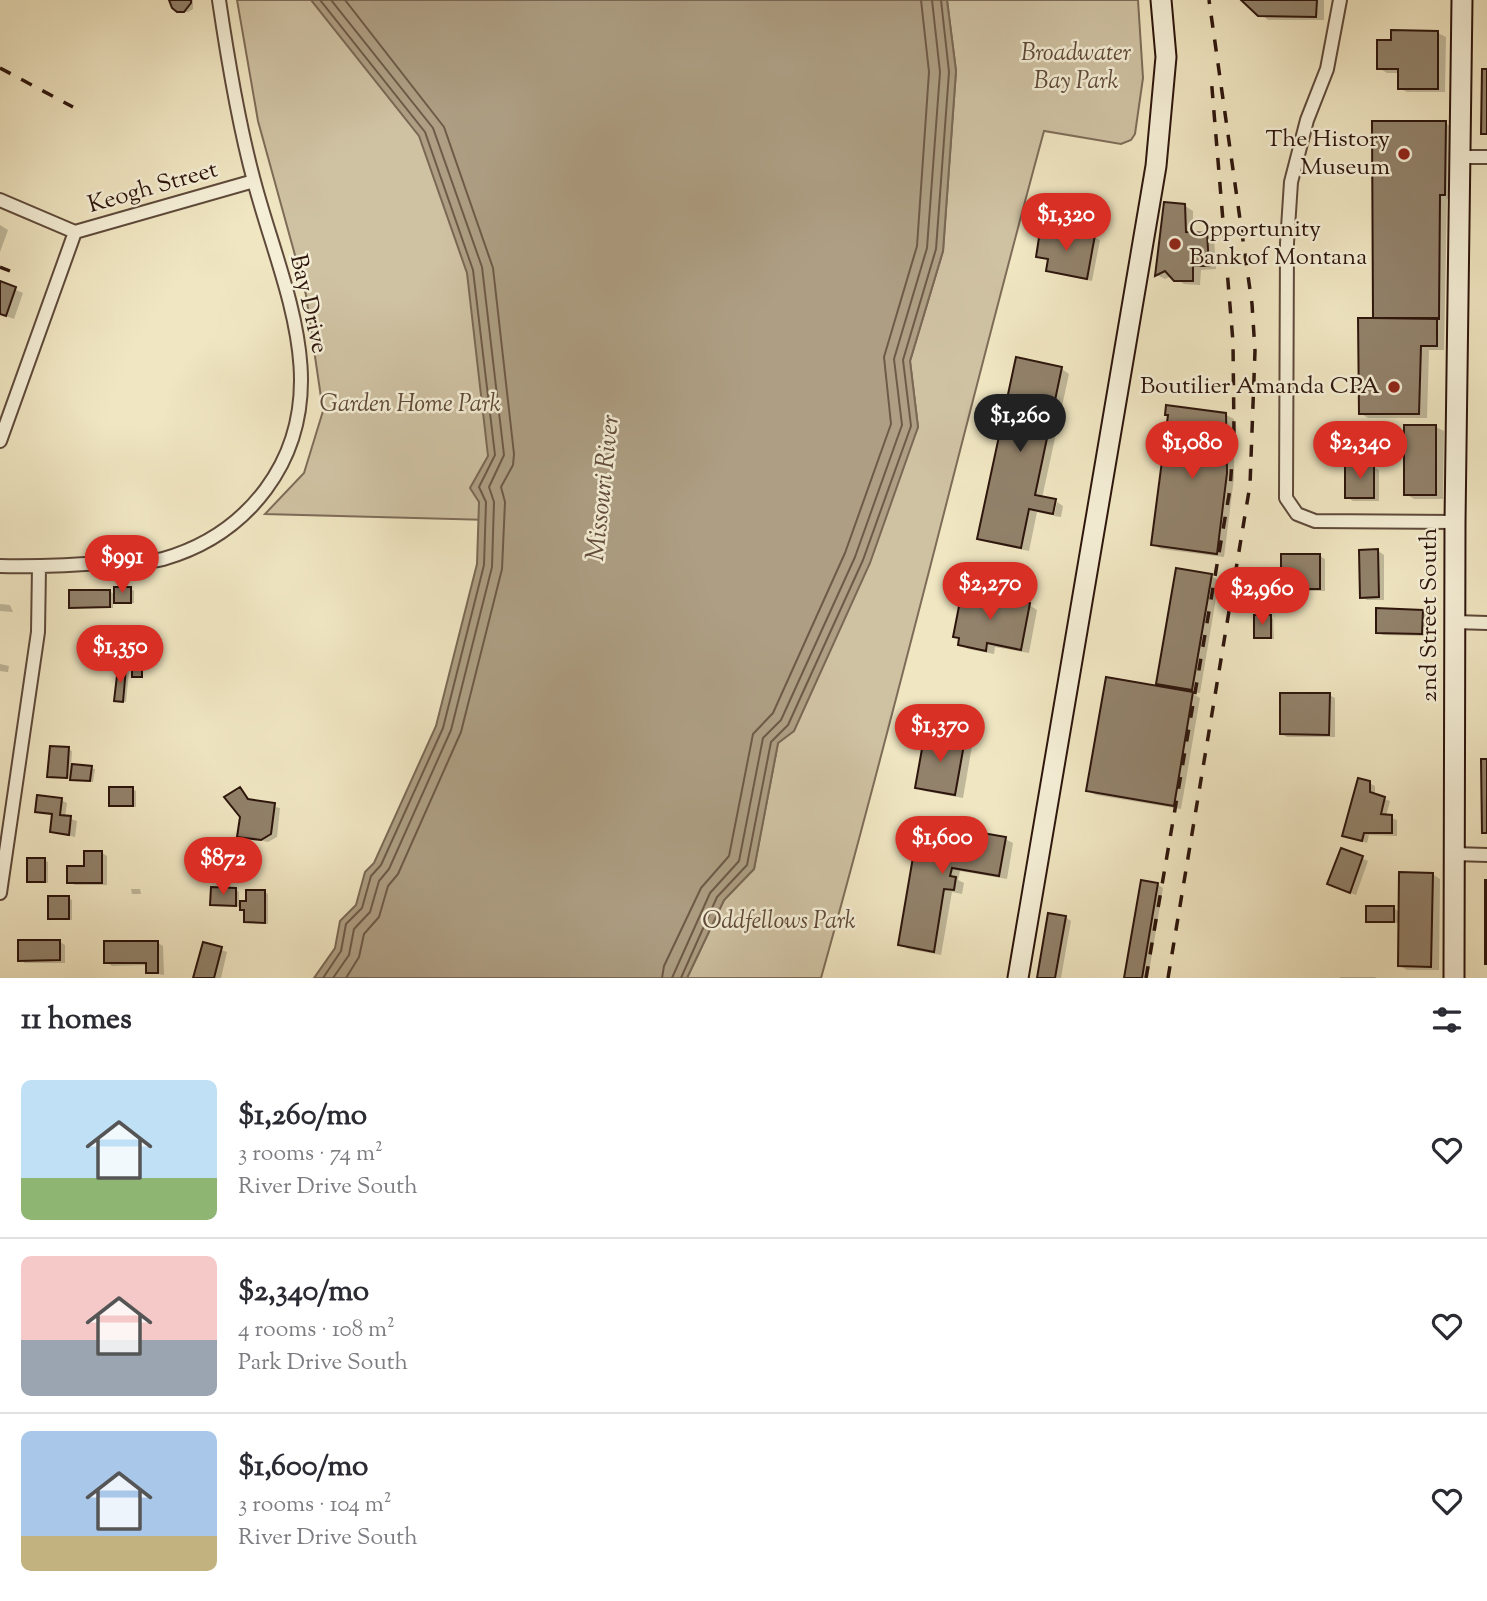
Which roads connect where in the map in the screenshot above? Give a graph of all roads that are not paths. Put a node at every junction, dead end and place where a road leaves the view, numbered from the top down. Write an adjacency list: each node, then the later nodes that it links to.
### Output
1 (219, 0): 7 (street, Bay Drive)
2 (1161, 0): 19 (main road)
3 (1340, 0): 11 (street)
4 (1462, 0): 5 (main road, 2nd Street South)
5 (1461, 157): 6 (street); 11 (main road, 2nd Street South)
6 (1487, 157)
7 (254, 181): 9 (street, Keogh Street); 13 (street, Bay Drive)
8 (0, 200): 9 (street)
9 (75, 232): 10 (street, Keogh Street)
10 (0, 441)
11 (1455, 522): 14 (main road, 2nd Street South)
12 (0, 566): 13 (street, Bay Drive)
13 (39, 567): 18 (street)
14 (1455, 622): 15 (street); 16 (main road, 2nd Street South)
15 (1487, 623)
16 (1454, 854): 17 (street); 20 (main road, 2nd Street South)
17 (1487, 855)
18 (0, 893)
19 (1018, 978)
20 (1454, 978)

